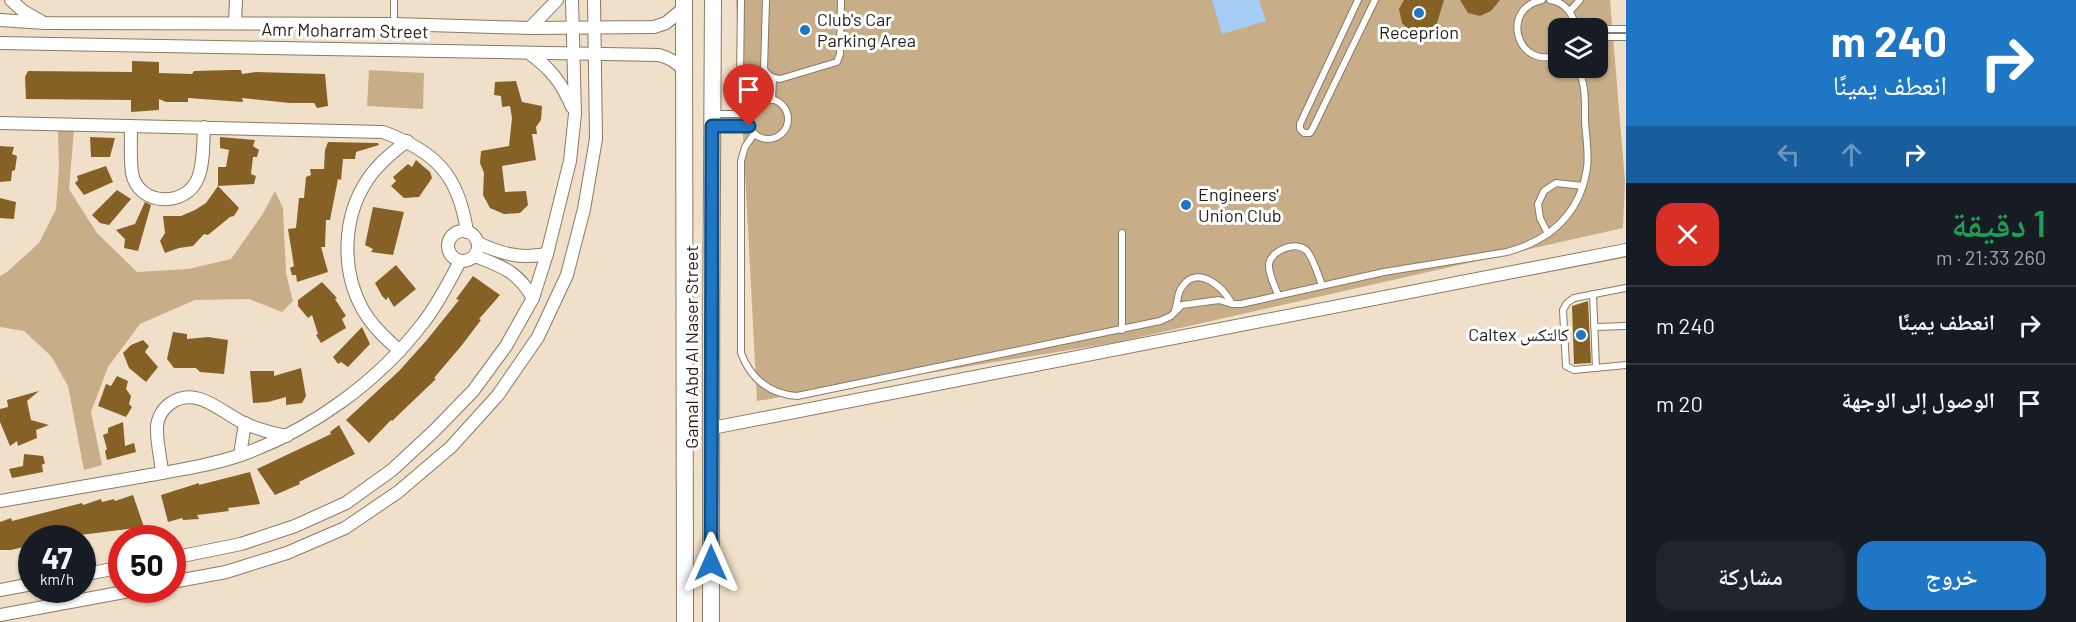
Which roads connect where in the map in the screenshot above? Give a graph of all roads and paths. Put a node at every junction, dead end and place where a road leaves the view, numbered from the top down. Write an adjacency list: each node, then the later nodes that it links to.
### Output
1 (11, 0): 20 (street)
2 (236, 0): 21 (street)
3 (394, 0): 22 (lane)
4 (557, 0): 25 (street)
5 (572, 0): 23 (street)
6 (594, 0): 24 (street)
7 (713, 0): 42 (main road, Gamal Abd Al Naser Street)
8 (741, 0): 39 (lane)
9 (766, 0): 36 (lane)
10 (841, 0): 36 (lane)
11 (1358, 0): 12 (lane)
12 (1375, 0)
13 (1542, 0): 34 (lane)
14 (1550, 0): 17 (lane)
15 (1580, 0): 17 (lane)
16 (684, 4): 24 (street, Amr Moharram Street); 35 (main road, Gamal Abd Al Naser Street)
17 (1570, 11): 18 (lane)
18 (1572, 18)
19 (0, 20): 20 (street, Amr Moharram Street)
20 (45, 22): 21 (street, Amr Moharram Street)
21 (236, 22): 22 (street, Amr Moharram Street)
22 (394, 24): 25 (street, Amr Moharram Street)
23 (572, 27): 24 (street, Amr Moharram Street); 25 (street, Amr Moharram Street); 32 (street)
24 (595, 27): 33 (street)
25 (530, 28)
26 (1608, 29): 27 (lane)
27 (1626, 29)
28 (1608, 37): 29 (lane)
29 (1626, 37)
30 (0, 43): 31 (street, Amr Moharram Street)
31 (528, 53): 32 (street, Amr Moharram Street); 40 (street)
32 (574, 54): 33 (street, Amr Moharram Street); 40 (street)
33 (596, 54): 35 (street, Amr Moharram Street); 80 (street)
34 (1548, 56)
35 (684, 71): 59 (main road, Gamal Abd Al Naser Street)
36 (773, 78): 38 (lane)
37 (1581, 78): 49 (lane)
38 (772, 100): 39 (lane); 47 (lane)
39 (754, 105): 41 (lane)
40 (575, 114): 55 (street)
41 (748, 114): 42 (lane); 45 (lane)
42 (712, 120): 45 (lane); 58 (main road, Gamal Abd Al Naser Street)
43 (0, 123): 44 (street)
44 (131, 126): 46 (street); 46 (street)
45 (749, 126): 47 (lane)
46 (204, 127): 48 (street)
47 (754, 134): 69 (lane)
48 (408, 141): 50 (street); 70 (street)
49 (1583, 186): 52 (lane); 52 (lane)
50 (467, 232): 53 (street); 57 (street)
51 (1122, 233): 69 (lane)
52 (1548, 234): 60 (lane)
53 (478, 243): 55 (street); 56 (street)
54 (1626, 250): 74 (street)
55 (547, 254): 64 (street)
56 (475, 256): 57 (street); 64 (street)
57 (460, 261): 70 (street)
58 (710, 278): 59 (main road); 74 (main road, Gamal Abd Al Naser Street)
59 (686, 282): 85 (main road, Gamal Abd Al Naser Street)
60 (1322, 285): 63 (lane); 63 (lane)
61 (1626, 288): 62 (lane)
62 (1593, 294): 68 (lane); 72 (lane)
63 (1278, 295): 65 (lane)
64 (533, 298): 79 (street)
65 (1232, 304): 66 (lane); 66 (lane)
66 (1174, 312): 69 (lane)
67 (1626, 326): 68 (lane)
68 (1595, 327): 72 (lane)
69 (1122, 330)
70 (400, 351): 75 (street)
71 (1626, 365): 72 (lane)
72 (1596, 368)
73 (245, 423): 75 (street); 76 (street); 77 (street)
74 (712, 428): 86 (main road, Gamal Abd Al Naser Street)
75 (287, 436): 76 (street)
76 (240, 455): 77 (street)
77 (162, 473): 78 (street)
78 (0, 501)
79 (186, 555)
80 (186, 579)
81 (18, 587): 82 (street)
82 (0, 590)
83 (108, 595): 84 (street)
84 (0, 615)
85 (685, 622)
86 (711, 622)

